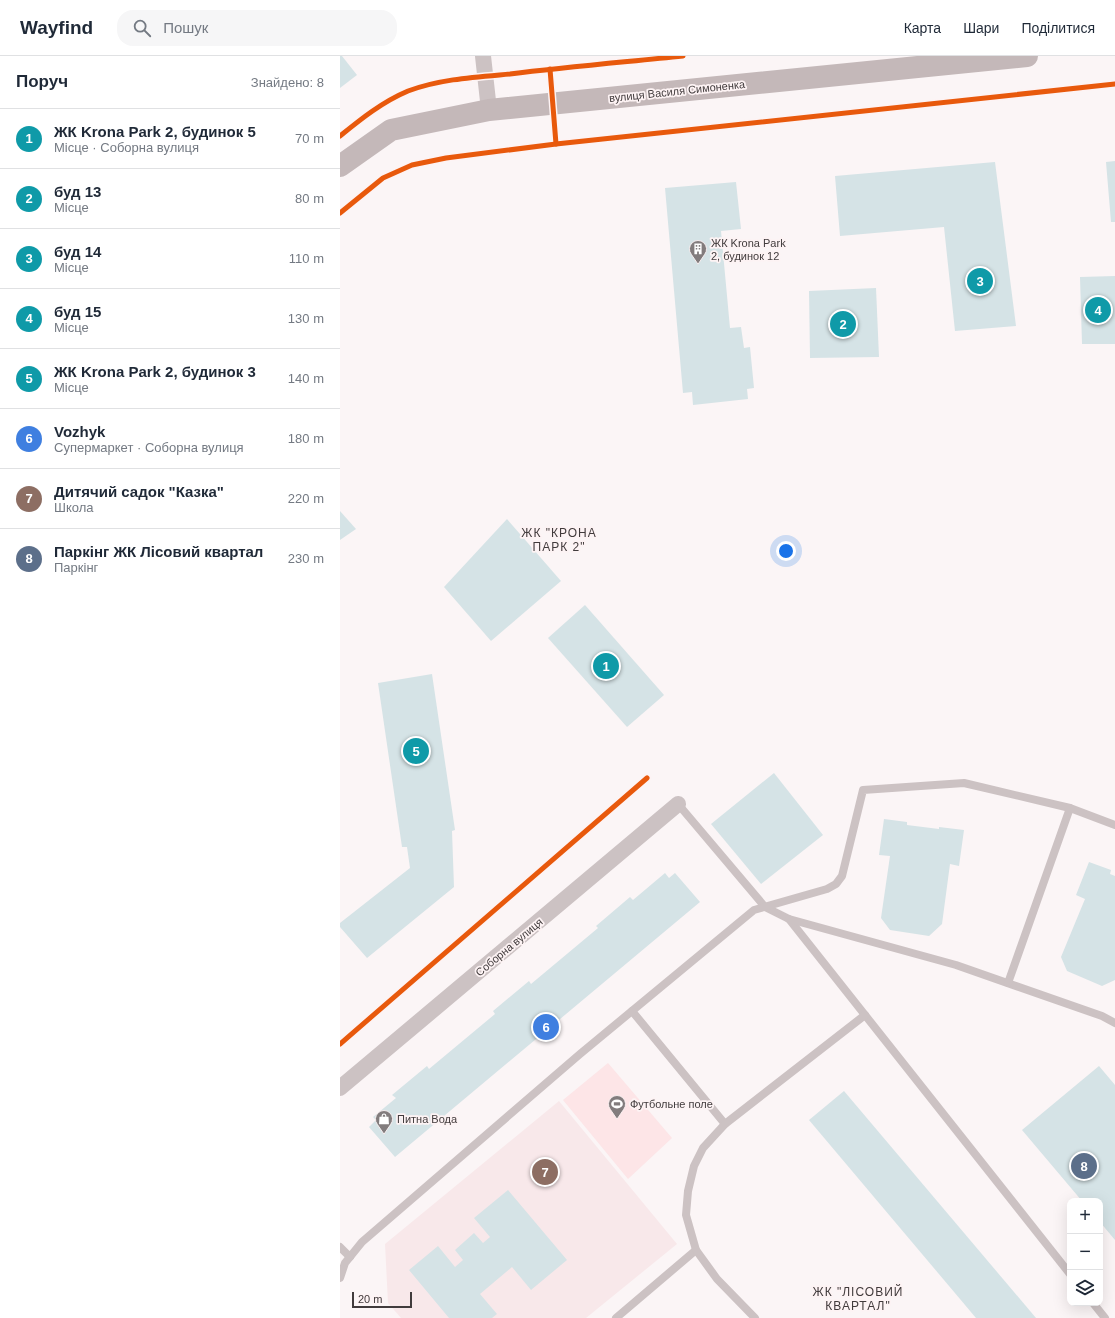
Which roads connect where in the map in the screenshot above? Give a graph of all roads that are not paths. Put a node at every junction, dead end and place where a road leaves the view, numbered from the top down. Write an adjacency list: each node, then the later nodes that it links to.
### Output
1 (483, 56): 3 (street)
2 (1027, 56): 3 (street, вулиця Василя Симоненка)
3 (489, 110): 4 (street, вулиця Василя Симоненка)
4 (340, 166)
5 (678, 804): 8 (lane); 14 (street, Соборна вулиця)
6 (1070, 808): 7 (lane); 8 (lane); 10 (lane)
7 (1115, 825)
8 (765, 907): 9 (lane); 11 (lane)
9 (789, 919): 10 (lane); 12 (lane)
10 (1008, 983): 13 (lane)
11 (632, 1012): 15 (lane); 18 (lane)
12 (865, 1014): 15 (lane); 19 (lane)
13 (1115, 1024)
14 (340, 1088)
15 (725, 1124): 17 (lane)
16 (340, 1246): 18 (lane)
17 (696, 1250): 22 (lane); 23 (lane)
18 (350, 1257): 20 (lane)
19 (1067, 1270)
20 (340, 1278)
21 (1095, 1306): 24 (lane)
22 (616, 1318)
23 (755, 1318)
24 (1105, 1318)

